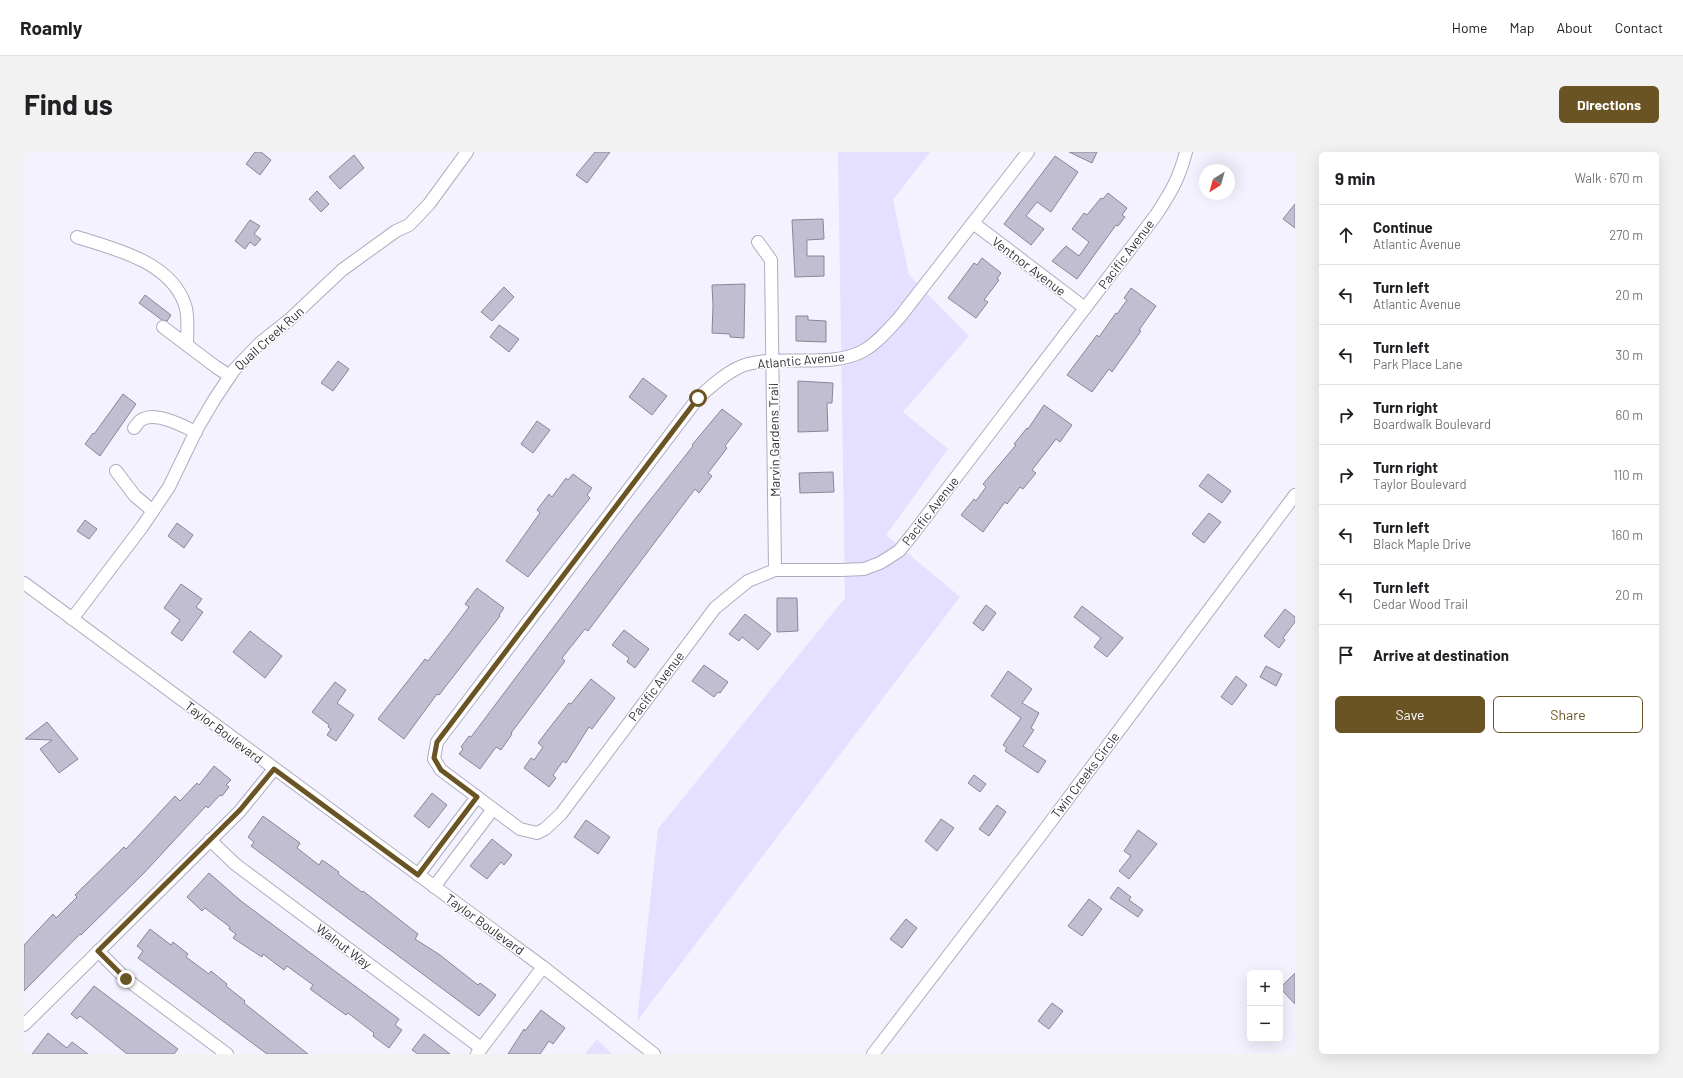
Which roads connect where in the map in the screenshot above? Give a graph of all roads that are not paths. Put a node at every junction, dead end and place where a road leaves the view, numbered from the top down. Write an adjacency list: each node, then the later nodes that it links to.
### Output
1 (467, 152): 11 (street, Quail Creek Run)
2 (1028, 152): 4 (street, Atlantic Avenue)
3 (1186, 152): 7 (street, Pacific Avenue)
4 (972, 224): 7 (street, Ventnor Avenue); 10 (street, Atlantic Avenue)
5 (77, 237): 9 (street)
6 (758, 242): 10 (street, Marvin Gardens Trail)
7 (1085, 308): 17 (street, Pacific Avenue)
8 (163, 327): 9 (street)
9 (187, 345): 11 (street)
10 (772, 360): 17 (street, Marvin Gardens Trail); 21 (street, Atlantic Avenue)
11 (230, 376): 13 (street, Quail Creek Run)
12 (134, 428): 13 (street)
13 (196, 432): 16 (street, Quail Creek Run)
14 (116, 471): 16 (street)
15 (1295, 495): 32 (street, Twin Creeks Circle)
16 (153, 512): 19 (street, Quail Creek Run)
17 (775, 570): 22 (street, Pacific Avenue)
18 (24, 583): 19 (street, Taylor Boulevard)
19 (72, 619): 20 (street, Taylor Boulevard)
20 (274, 769): 23 (street); 24 (street, Taylor Boulevard)
21 (477, 797): 22 (street); 24 (street)
22 (493, 809): 25 (street)
23 (210, 840): 26 (street); 29 (street, Walnut Way)
24 (418, 875): 25 (street, Taylor Boulevard)
25 (434, 887): 27 (street, Taylor Boulevard)
26 (98, 951): 28 (street); 30 (street)
27 (543, 967): 29 (street); 31 (street, Taylor Boulevard)
28 (24, 1025)
29 (479, 1051)
30 (227, 1054)
31 (654, 1054)
32 (873, 1054)

